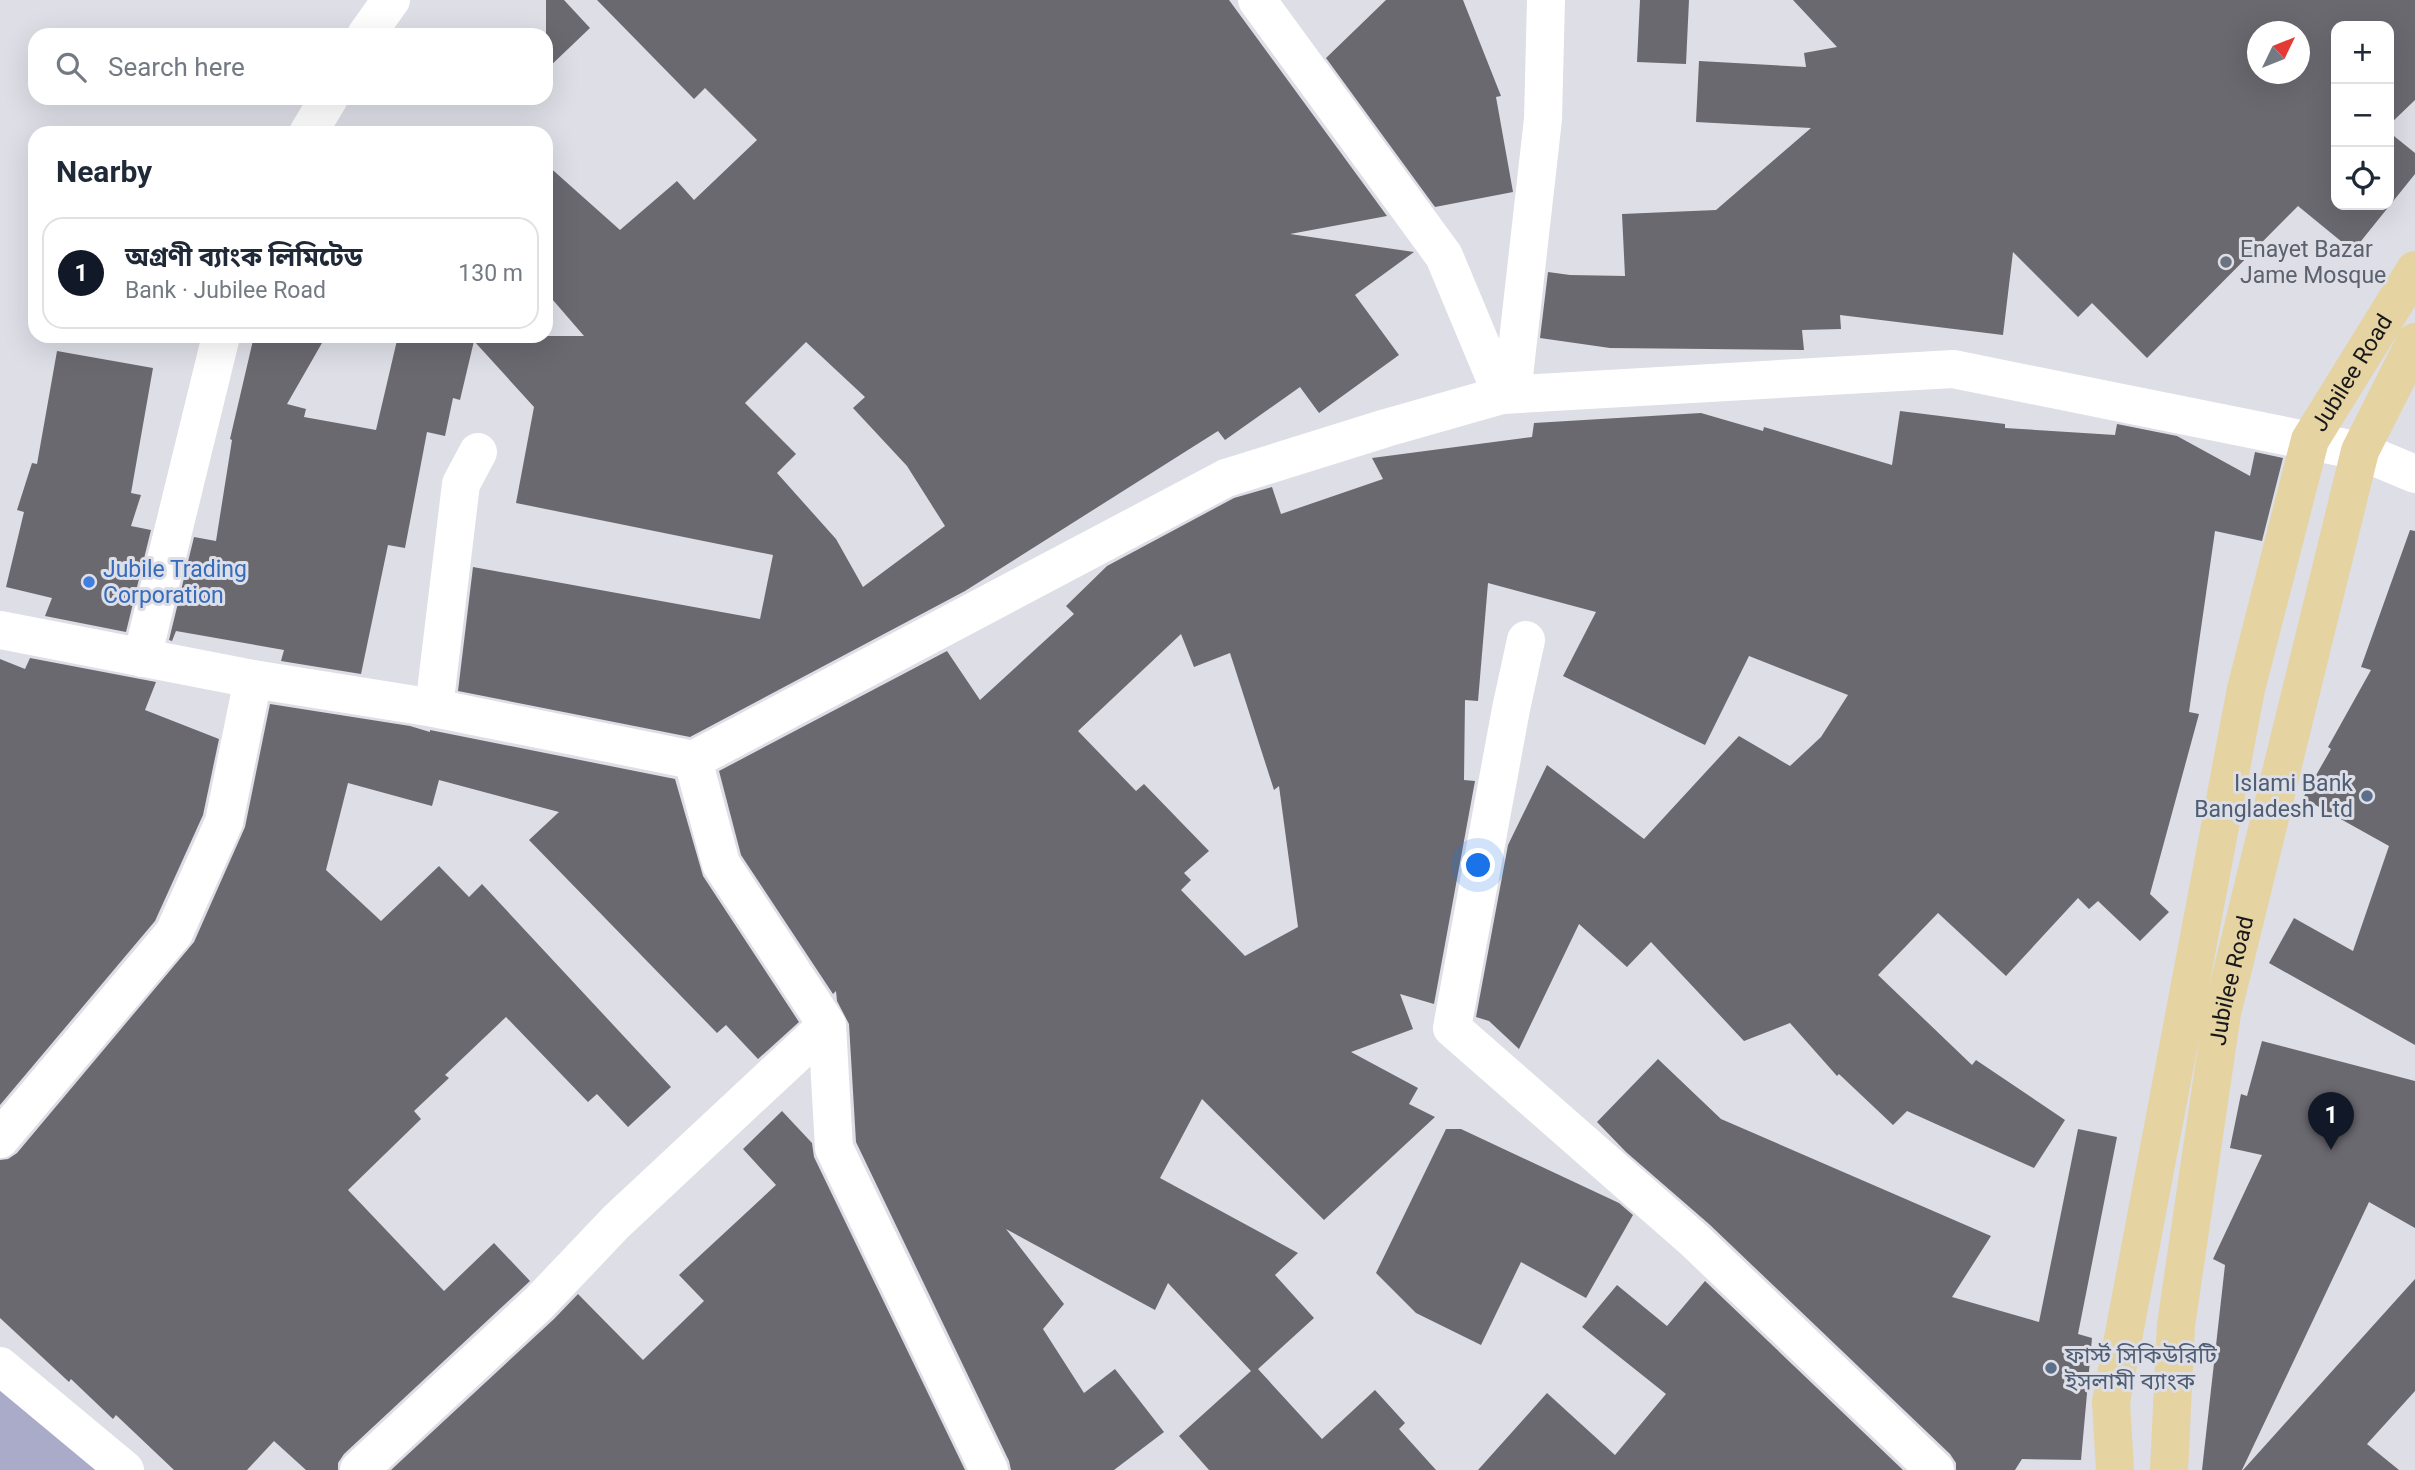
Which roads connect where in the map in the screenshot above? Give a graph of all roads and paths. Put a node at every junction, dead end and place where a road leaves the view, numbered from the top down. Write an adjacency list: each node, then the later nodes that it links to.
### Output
1 (391, 0): 4 (street)
2 (1257, 0): 10 (street)
3 (1546, 0): 10 (street)
4 (371, 28)
5 (325, 105): 6 (street)
6 (312, 126)
7 (2415, 270): 11 (main road, Jubilee Road)
8 (2415, 342): 12 (main road, Jubilee Road)
9 (219, 343): 17 (street)
10 (1507, 394): 11 (street); 20 (street)
11 (2310, 440): 12 (street); 28 (main road, Jubilee Road)
12 (2360, 451): 14 (street); 29 (main road, Jubilee Road)
13 (478, 452): 19 (street)
14 (2415, 474)
15 (0, 630): 17 (street)
16 (1526, 640): 27 (street)
17 (142, 657): 18 (street)
18 (253, 679): 19 (street); 22 (street)
19 (434, 708): 20 (street)
20 (693, 760): 21 (street)
21 (827, 1025): 25 (street); 26 (street)
22 (0, 1139)
23 (0, 1366): 24 (street)
24 (125, 1470)
25 (359, 1470)
26 (989, 1470)
27 (1935, 1470)
28 (2115, 1470)
29 (2169, 1470)

